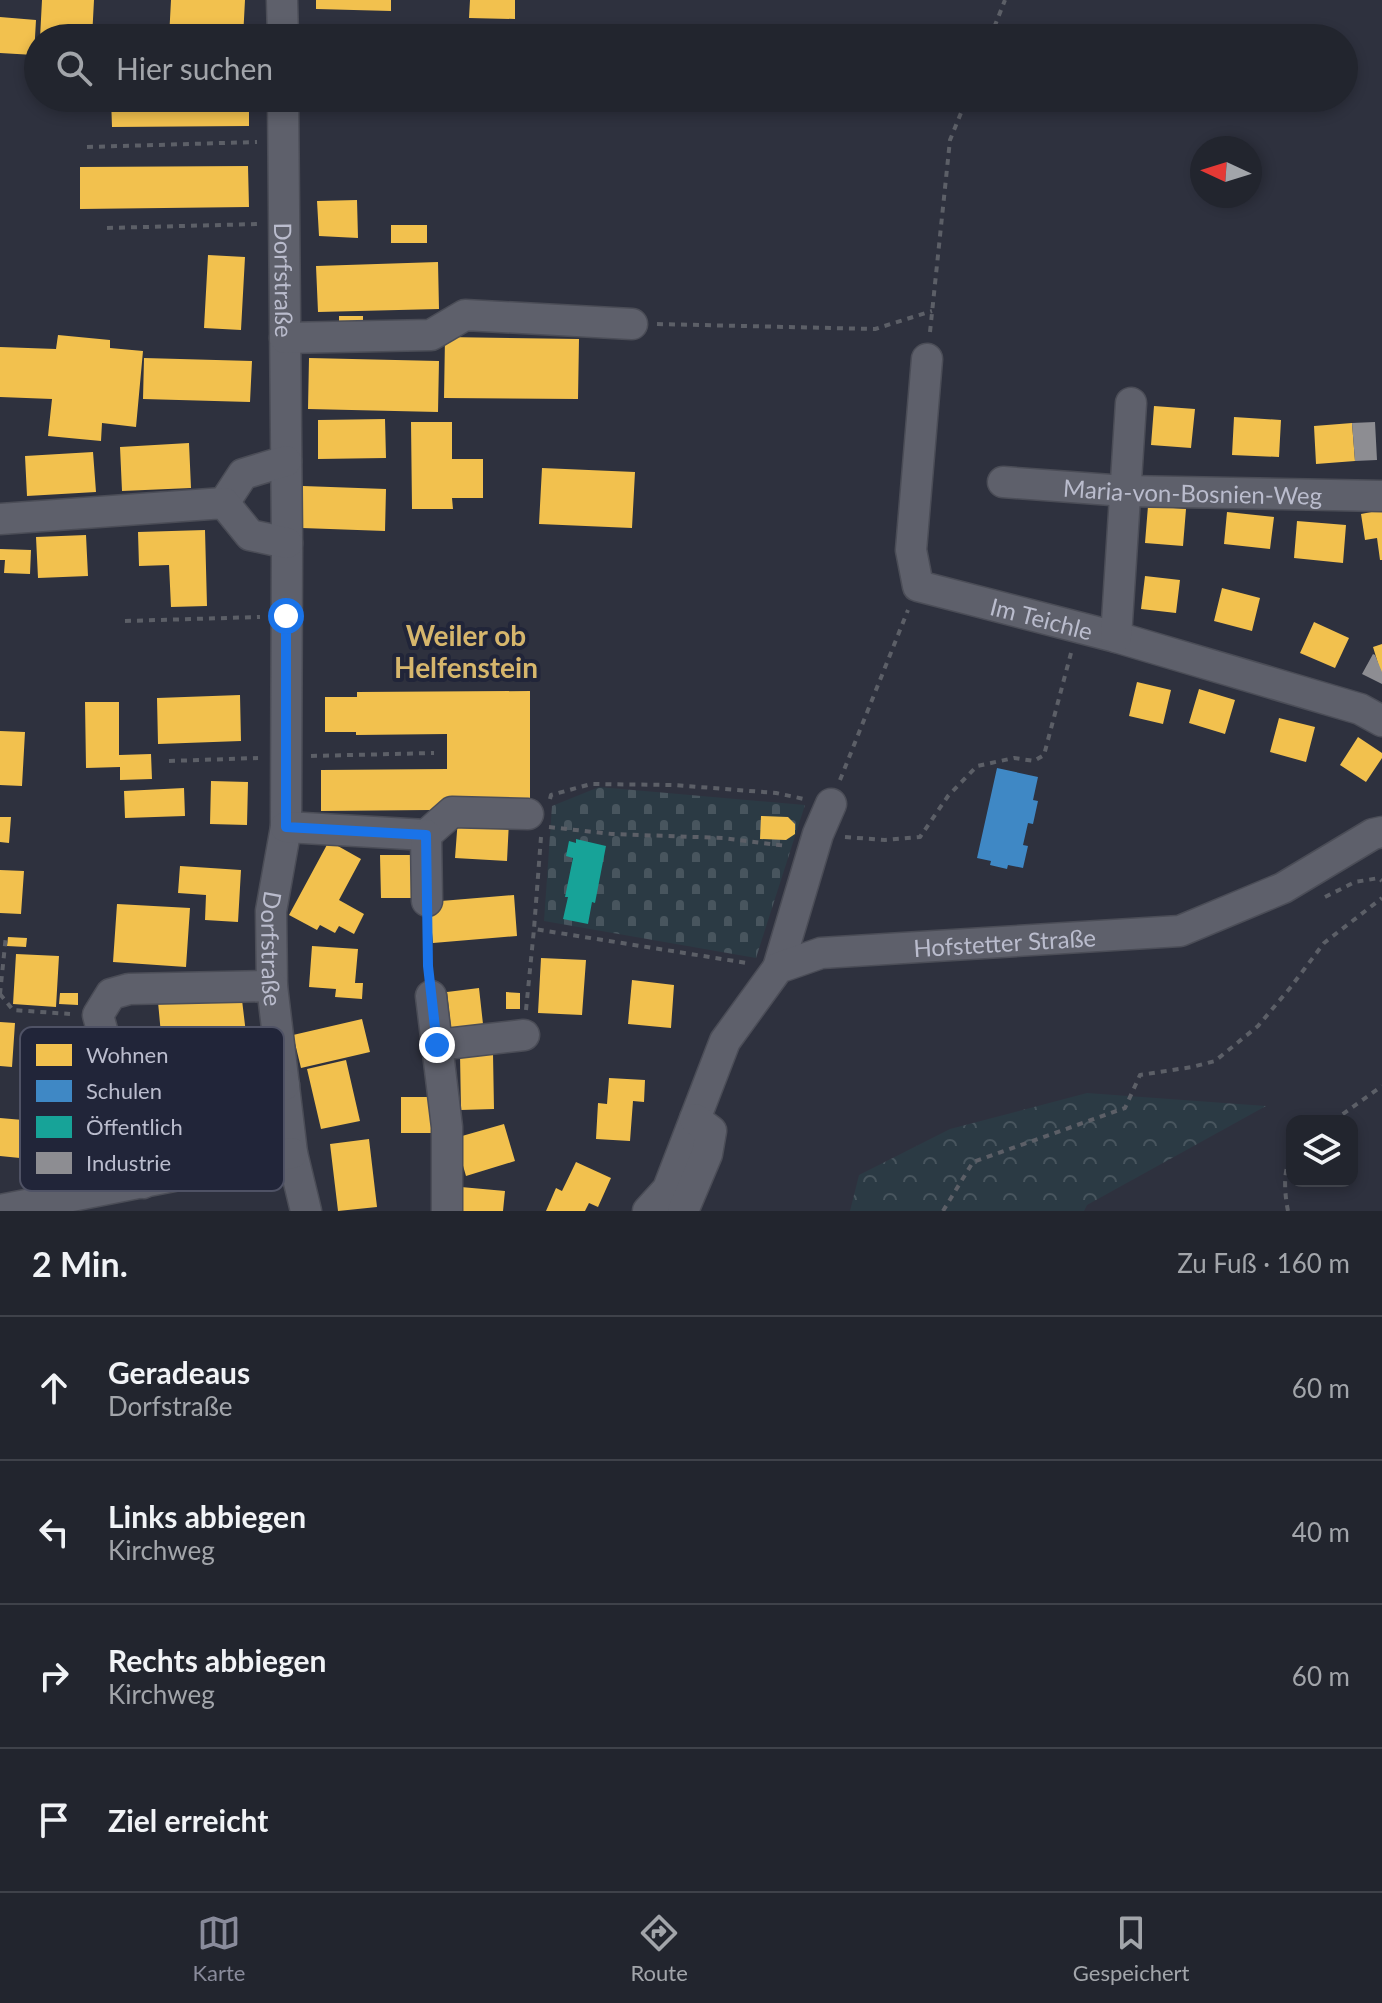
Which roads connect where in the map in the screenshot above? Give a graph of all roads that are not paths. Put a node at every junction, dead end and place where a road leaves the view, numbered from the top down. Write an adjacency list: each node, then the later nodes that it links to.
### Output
1 (283, 112): 3 (street, Dorfstraße)
2 (632, 324): 3 (street)
3 (285, 338): 6 (street, Dorfstraße)
4 (927, 359): 13 (street, Im Teichle)
5 (1131, 403): 8 (street)
6 (286, 461): 10 (street); 12 (street, Dorfstraße)
7 (1003, 482): 8 (street, Maria-von-Bosnien-Weg)
8 (1125, 491): 9 (street, Maria-von-Bosnien-Weg); 13 (street)
9 (1382, 496)
10 (224, 503): 11 (street); 12 (street)
11 (0, 519)
12 (287, 543): 17 (street, Dorfstraße)
13 (1116, 637): 14 (street, Im Teichle)
14 (1382, 721)
15 (831, 804): 21 (street)
16 (535, 816): 19 (street)
17 (286, 827): 19 (street); 22 (street, Dorfstraße)
18 (1382, 832): 21 (street, Hofstetter Straße)
19 (426, 835): 20 (street)
20 (427, 901)
21 (763, 966): 29 (street)
22 (272, 986): 24 (street); 25 (street, Dorfstraße)
23 (431, 996): 27 (street)
24 (101, 1027)
25 (277, 1027)
26 (524, 1035): 27 (street)
27 (437, 1045): 35 (street)
28 (284, 1085): 30 (street, Dorfstraße)
29 (695, 1119): 36 (street); 37 (street)
30 (292, 1153): 31 (street); 34 (street, Dorfstraße)
31 (284, 1155)
32 (103, 1191): 33 (street)
33 (2, 1211)
34 (306, 1211)
35 (447, 1211)
36 (648, 1211)
37 (683, 1211)

